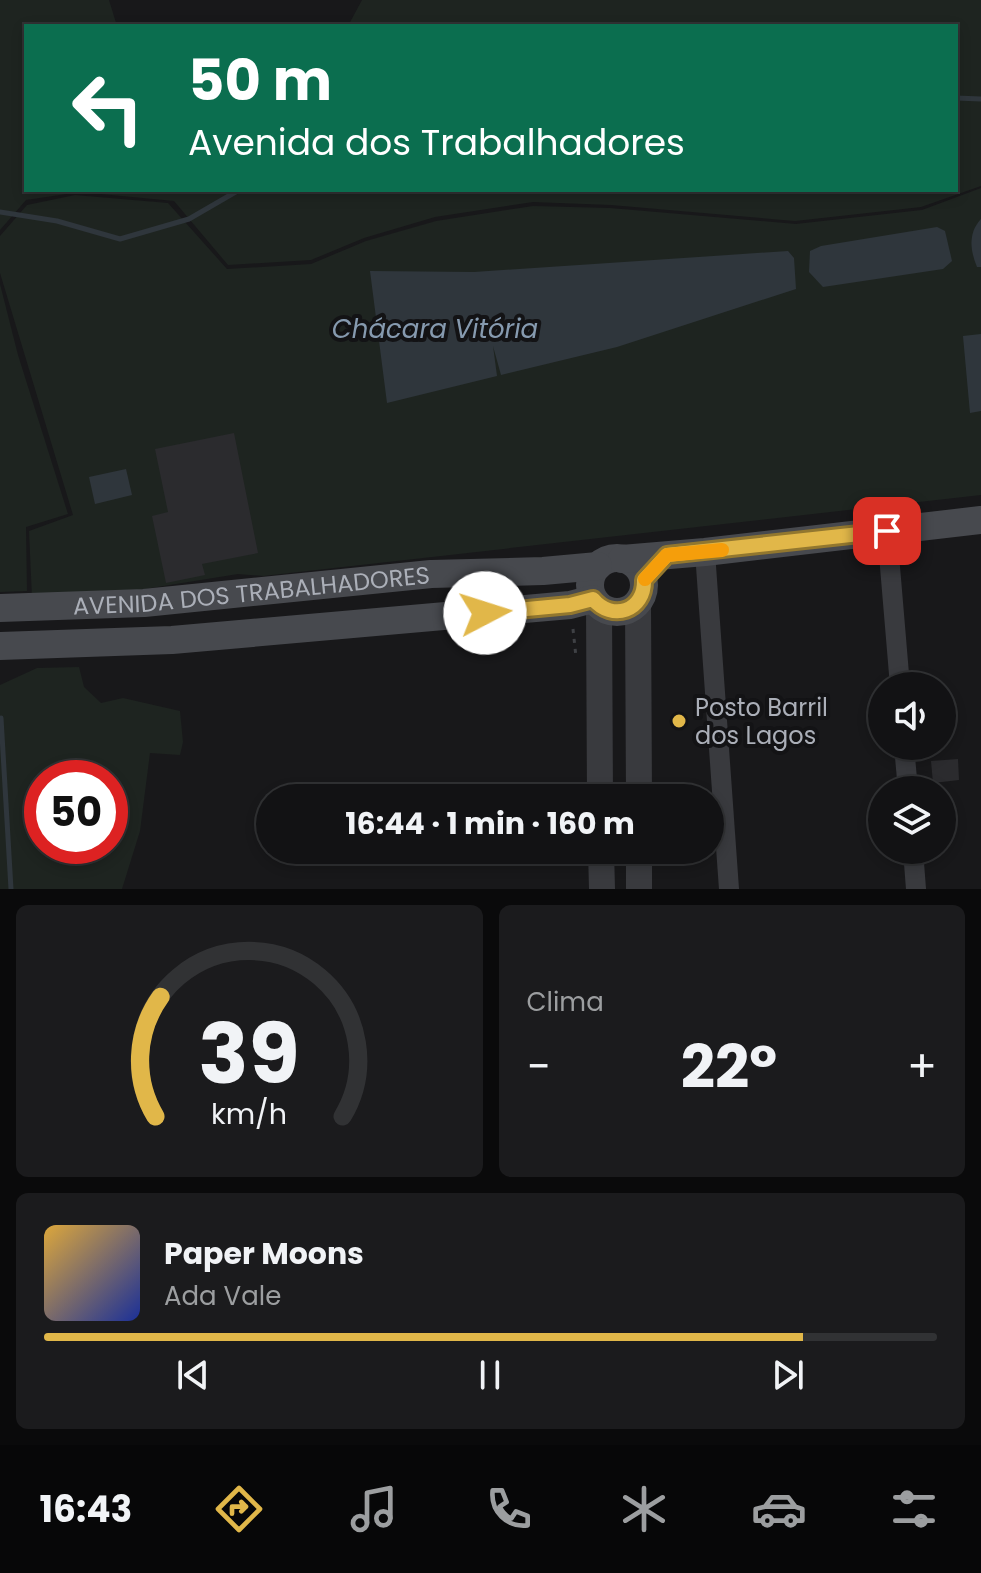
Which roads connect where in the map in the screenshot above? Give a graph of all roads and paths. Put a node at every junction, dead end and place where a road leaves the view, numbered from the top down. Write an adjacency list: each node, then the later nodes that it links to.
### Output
1 (981, 520): 2 (main road, AVENIDA DOS TRABALHADORES)
2 (887, 531): 3 (main road, AVENIDA DOS TRABALHADORES); 10 (street)
3 (705, 552): 4 (main road, AVENIDA DOS TRABALHADORES); 18 (street)
4 (667, 555): 5 (main road, AVENIDA DOS TRABALHADORES); 6 (main road)
5 (610, 562): 6 (main road); 7 (main road); 8 (main road, AVENIDA DOS TRABALHADORES)
6 (641, 591): 7 (main road, AVENIDA DOS TRABALHADORES); 12 (street)
7 (596, 602): 9 (main road, AVENIDA DOS TRABALHADORES); 11 (street)
8 (0, 608)
9 (0, 646)
10 (899, 672)
11 (600, 784)
12 (639, 784)
13 (601, 864): 16 (street)
14 (639, 864): 17 (street)
15 (914, 864): 19 (street)
16 (602, 889)
17 (639, 889)
18 (729, 889)
19 (916, 889)

